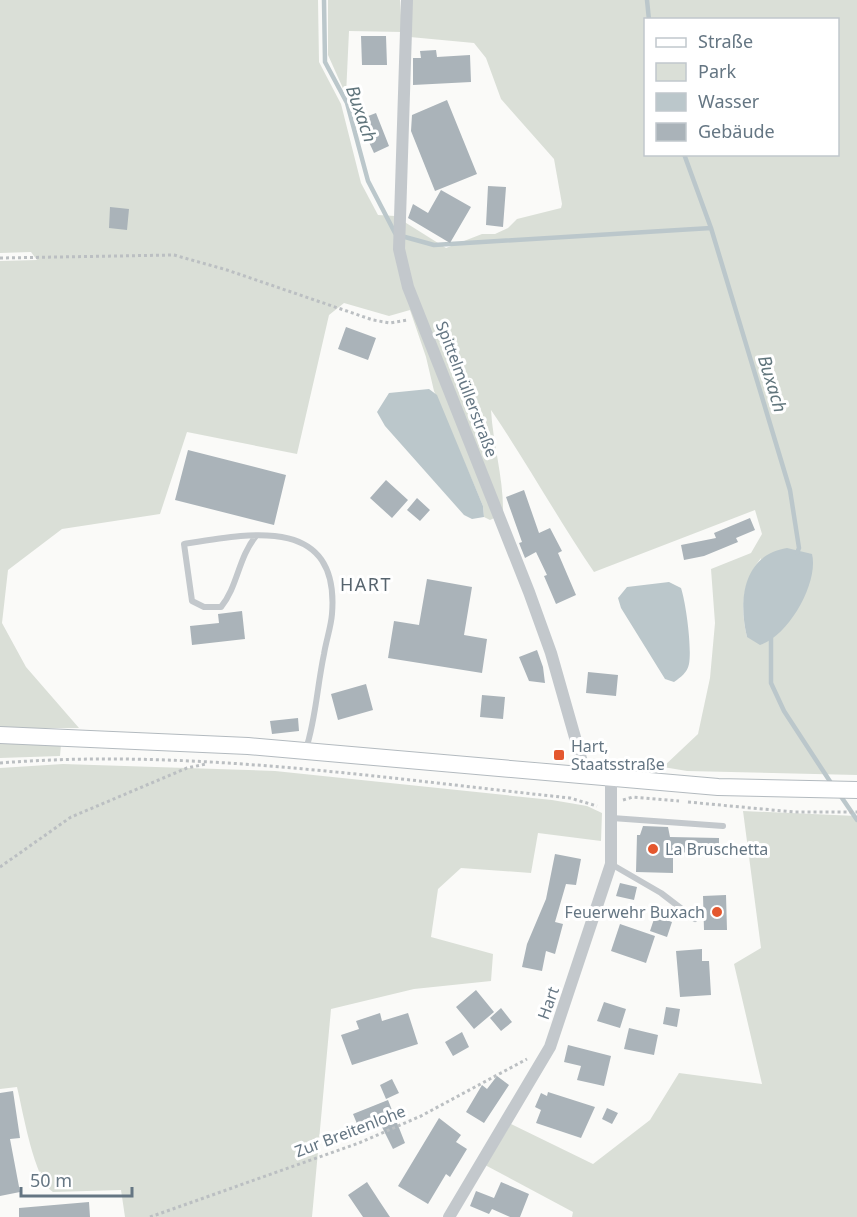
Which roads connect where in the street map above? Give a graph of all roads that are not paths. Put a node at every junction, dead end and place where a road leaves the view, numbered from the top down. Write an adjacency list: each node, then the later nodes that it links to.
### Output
1 (407, 0): 5 (street, Spittelmüllerstraße)
2 (256, 536): 2 (lane); 4 (lane)
3 (0, 735): 4 (main road)
4 (306, 750): 5 (main road)
5 (586, 776): 6 (main road)
6 (611, 778): 7 (main road); 8 (street, Hart)
7 (857, 790)
8 (612, 812): 9 (lane); 10 (street, Hart)
9 (723, 826)
10 (611, 864): 11 (lane); 12 (street, Hart)
11 (695, 919)
12 (449, 1217)

